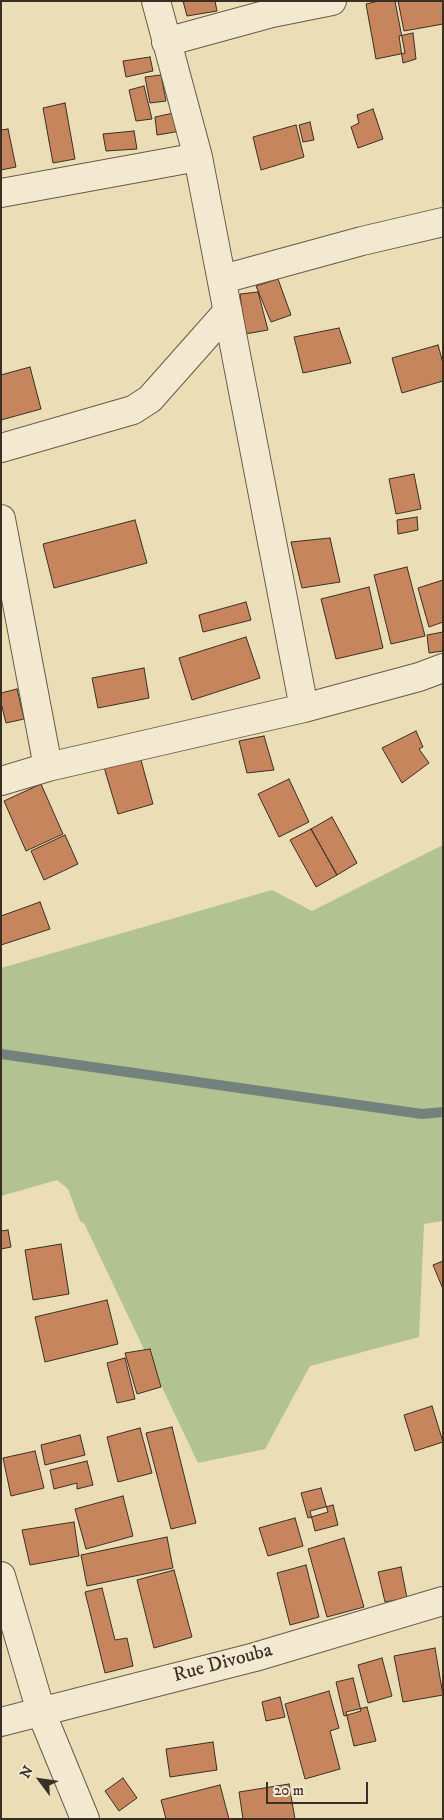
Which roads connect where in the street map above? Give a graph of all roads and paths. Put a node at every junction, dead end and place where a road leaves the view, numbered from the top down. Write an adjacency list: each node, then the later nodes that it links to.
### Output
1 (156, 1): 3 (street)
2 (332, 1): 3 (street)
3 (166, 42): 4 (street)
4 (198, 157): 5 (street); 7 (street)
5 (1, 193)
6 (443, 222): 7 (street)
7 (223, 279): 8 (street)
8 (228, 311): 9 (street); 12 (street)
9 (1, 448)
10 (1, 519): 13 (street)
11 (443, 668): 12 (street)
12 (304, 708): 13 (street)
13 (48, 767): 14 (street)
14 (1, 781)
15 (1, 1576): 17 (street)
16 (443, 1601): 17 (street, Rue Divouba)
17 (41, 1712): 18 (street, Rue Divouba); 19 (street)
18 (1, 1722)
19 (85, 1819)

